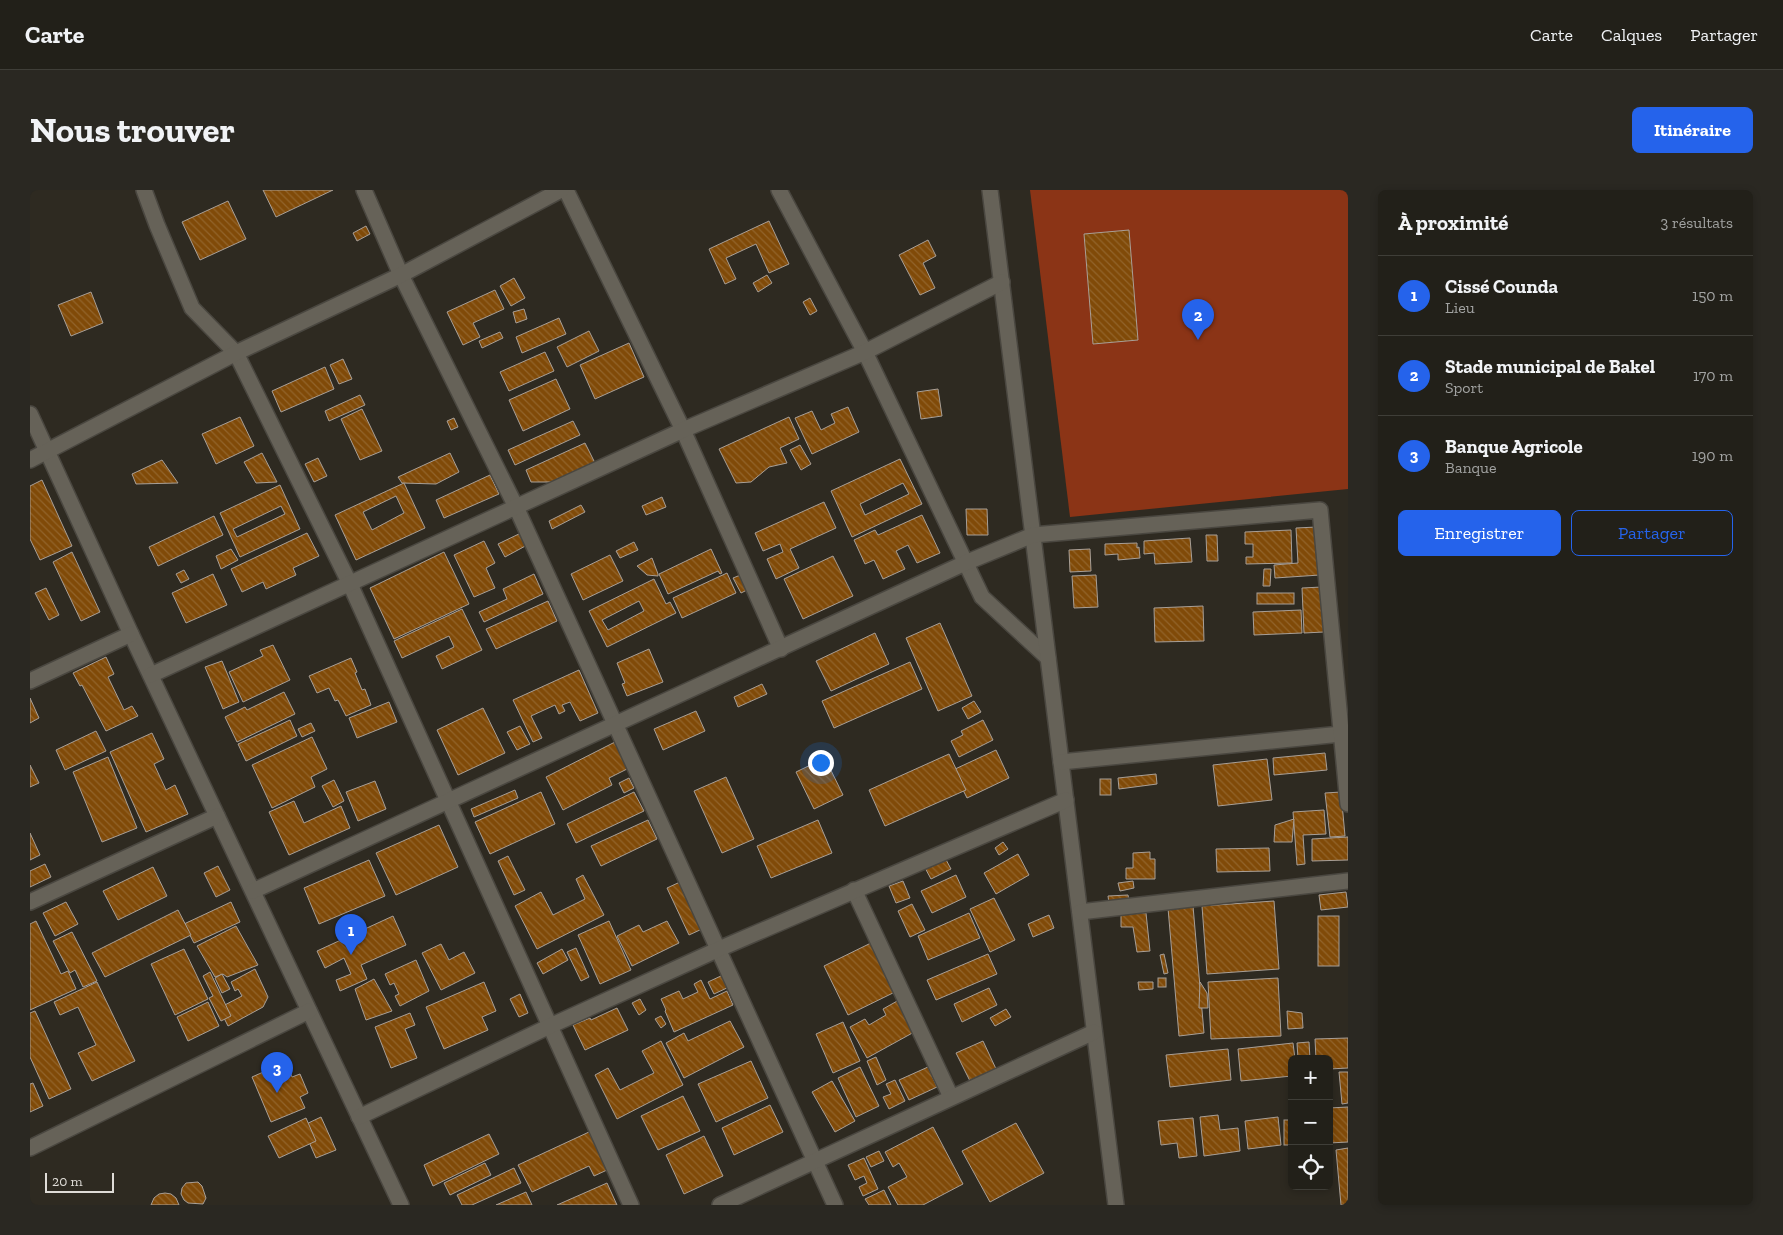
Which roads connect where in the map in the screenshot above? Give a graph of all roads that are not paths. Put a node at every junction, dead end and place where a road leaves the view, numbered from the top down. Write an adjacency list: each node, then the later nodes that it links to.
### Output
1 (144, 190): 10 (street)
2 (364, 190): 7 (street)
3 (561, 190): 7 (street)
4 (566, 190): 12 (street)
5 (779, 190): 9 (street)
6 (990, 190): 8 (street)
7 (401, 275): 10 (street); 15 (street)
8 (1002, 282): 9 (street); 16 (street)
9 (866, 352): 12 (street); 17 (street)
10 (236, 353): 13 (street); 18 (street)
11 (30, 414): 13 (street)
12 (683, 430): 15 (street); 20 (street)
13 (48, 451): 14 (street); 19 (street)
14 (30, 460)
15 (516, 507): 18 (street); 24 (street)
16 (1033, 535): 17 (street); 21 (street); 25 (street)
17 (965, 563): 20 (street); 21 (street)
18 (350, 584): 22 (street); 29 (street)
19 (131, 634): 22 (street); 23 (street)
20 (781, 648): 24 (street)
21 (1048, 658): 27 (street)
22 (151, 675): 31 (street)
23 (30, 681)
24 (616, 725): 29 (street); 37 (street)
25 (1341, 734): 26 (street); 27 (street)
26 (1346, 755): 30 (street)
27 (1061, 762): 28 (street)
28 (1066, 800): 33 (street); 36 (street)
29 (448, 801): 34 (street); 39 (street)
30 (1348, 804)
31 (218, 816): 34 (street); 35 (street)
32 (1348, 881): 36 (street)
33 (854, 890): 37 (street); 41 (street)
34 (253, 891): 38 (street)
35 (30, 902)
36 (1080, 912): 40 (street)
37 (719, 949): 39 (street); 44 (street)
38 (310, 1012): 42 (street); 43 (street)
39 (550, 1026): 42 (street); 46 (street)
40 (1094, 1032): 41 (street); 49 (street)
41 (951, 1097): 44 (street)
42 (360, 1117): 45 (street)
43 (30, 1148)
44 (816, 1162): 47 (street); 48 (street)
45 (401, 1205)
46 (631, 1205)
47 (720, 1205)
48 (835, 1205)
49 (1116, 1205)

